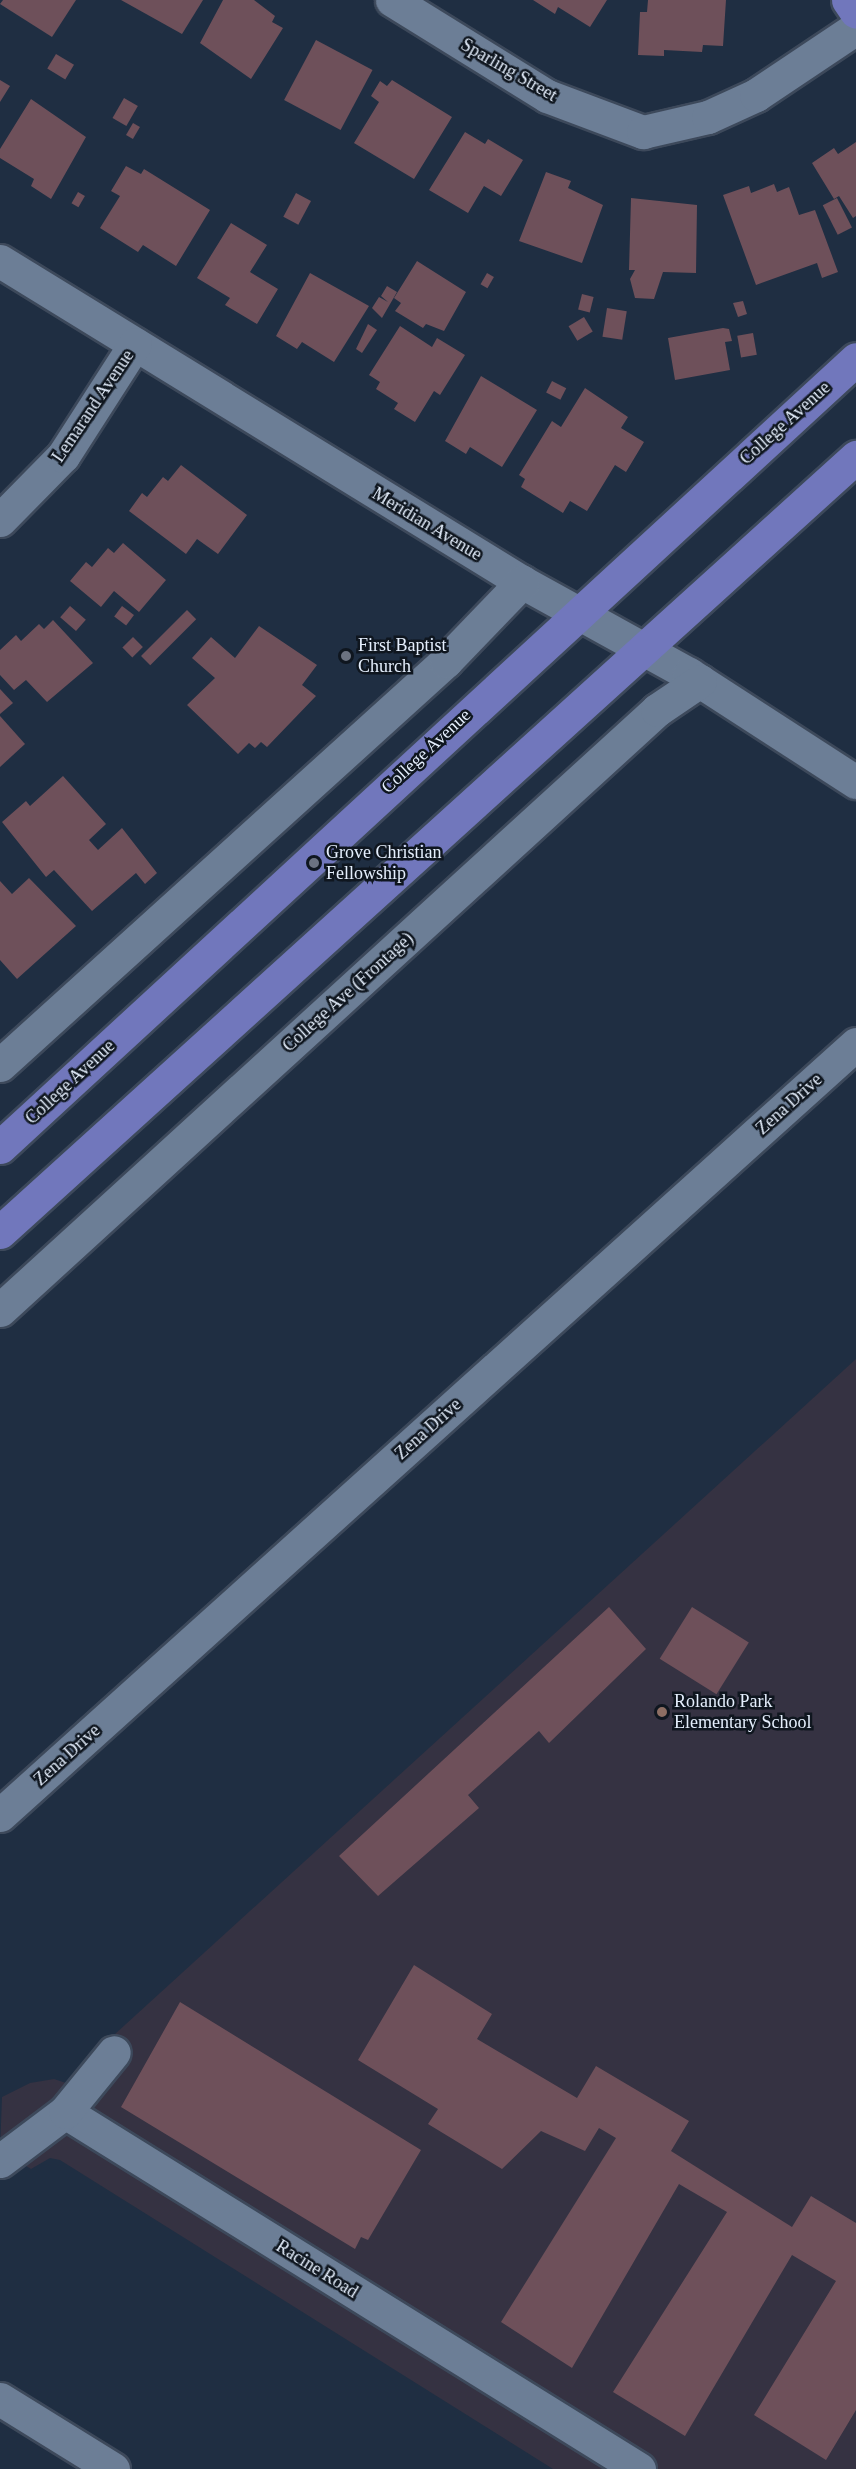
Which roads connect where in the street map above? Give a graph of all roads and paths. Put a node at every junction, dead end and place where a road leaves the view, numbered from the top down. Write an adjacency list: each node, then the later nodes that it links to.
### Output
1 (392, 0): 4 (street, Sparling Street)
2 (848, 0): 3 (main road)
3 (856, 12)
4 (856, 28)
5 (0, 261): 6 (street, Meridian Avenue)
6 (135, 344): 9 (street, Lemarand Avenue); 10 (street, Meridian Avenue)
7 (856, 359): 11 (main road, College Avenue)
8 (856, 457): 12 (main road)
9 (0, 520)
10 (522, 582): 11 (street, Meridian Avenue); 16 (street)
11 (578, 610): 12 (street, Meridian Avenue); 17 (main road, College Avenue)
12 (644, 648): 13 (street, Meridian Avenue); 18 (main road)
13 (700, 681): 14 (street, Meridian Avenue); 19 (street, College Ave (Frontage))
14 (856, 782)
15 (856, 1044): 20 (street, Zena Drive)
16 (0, 1065)
17 (0, 1147)
18 (0, 1232)
19 (0, 1310)
20 (0, 1815)
21 (114, 2052): 22 (street)
22 (65, 2112): 23 (street); 26 (street, Racine Road)
23 (0, 2161)
24 (0, 2399): 25 (street)
25 (113, 2469)
26 (639, 2469)

